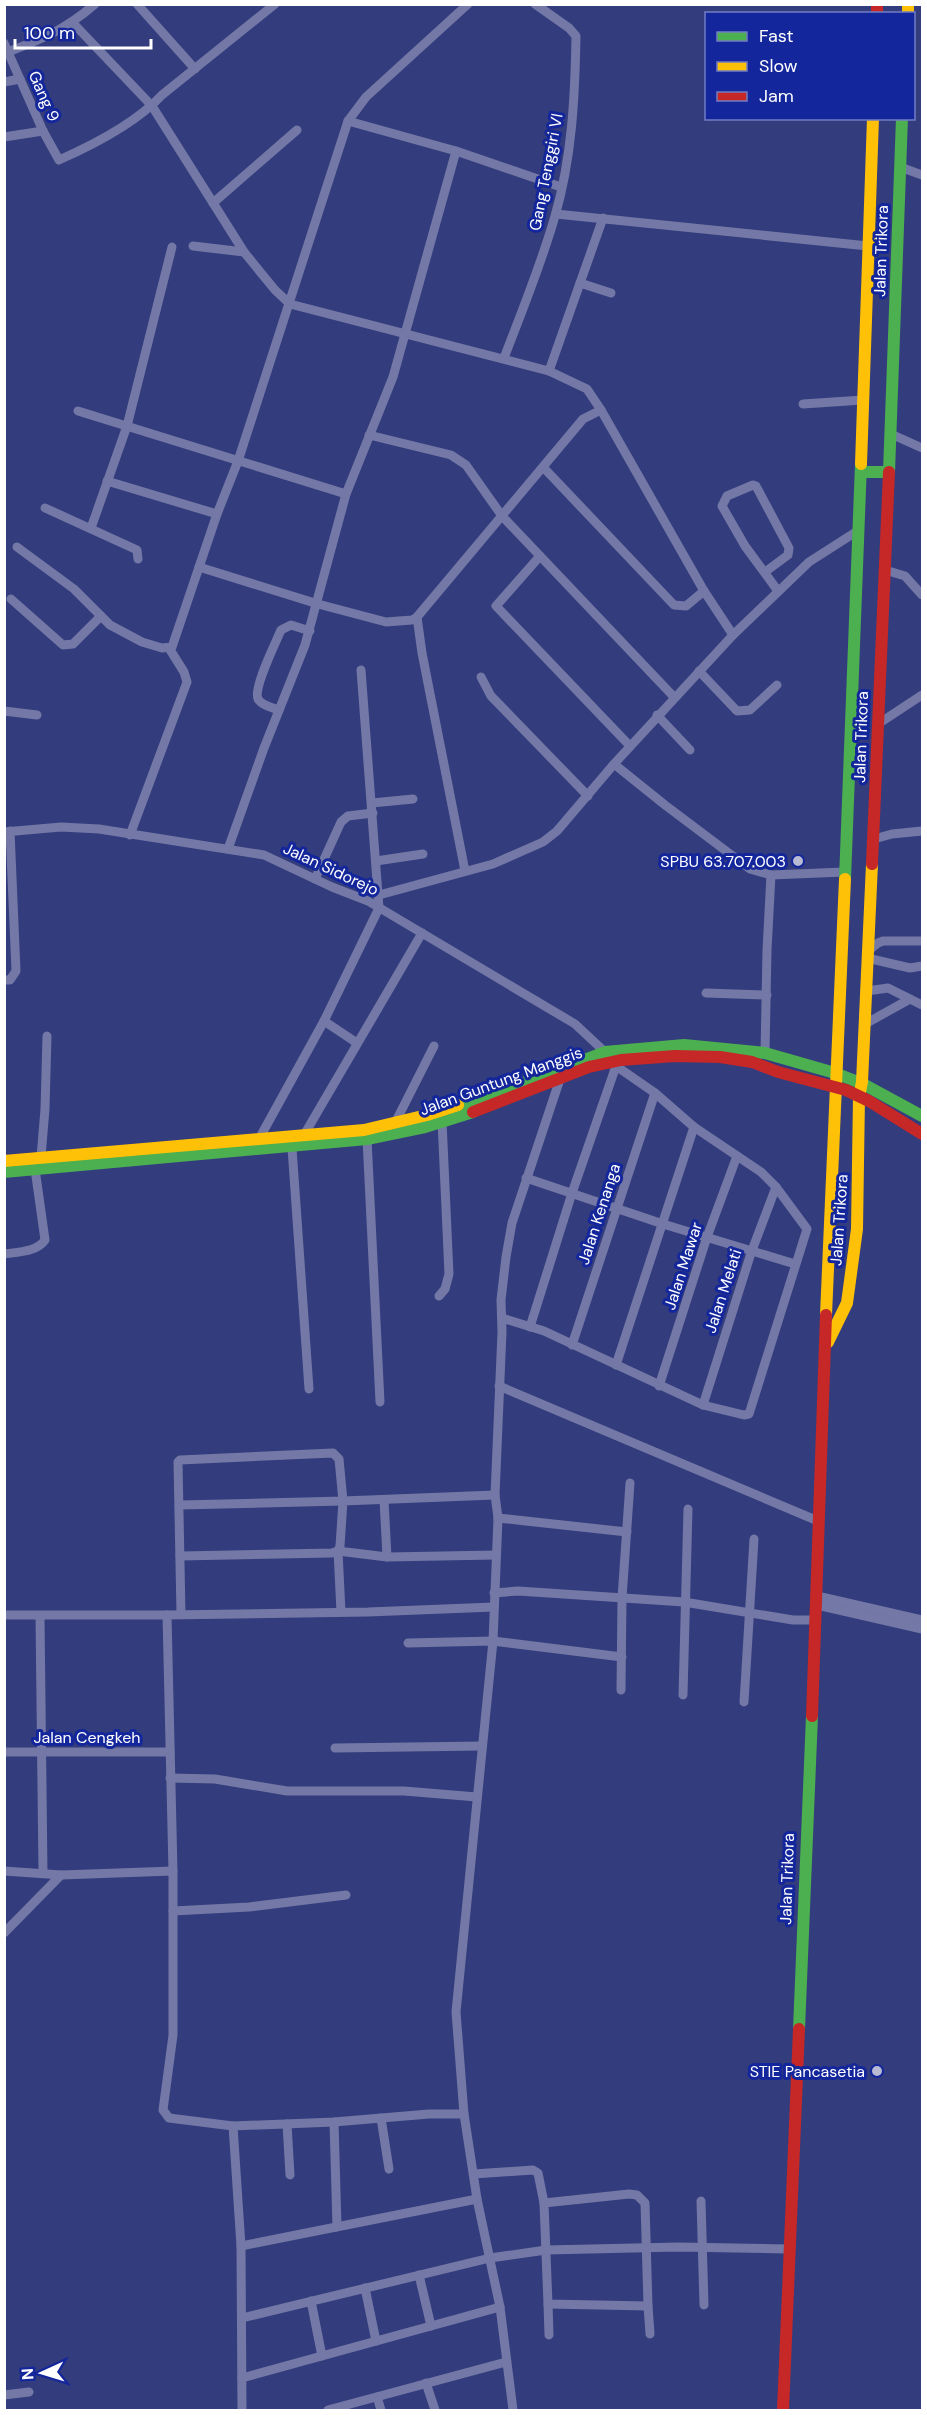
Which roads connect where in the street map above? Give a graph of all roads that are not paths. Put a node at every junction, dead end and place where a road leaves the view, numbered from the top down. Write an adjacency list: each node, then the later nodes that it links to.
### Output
1 (94, 4): 6 (street)
2 (137, 4): 8 (street)
3 (275, 4): 8 (street)
4 (468, 4): 14 (street)
5 (534, 4): 21 (street, Gang Tenggiri VI)
6 (74, 23): 7 (street); 11 (street)
7 (6, 47): 9 (street, Gang 9)
8 (195, 69): 11 (street)
9 (20, 79): 10 (street); 16 (street, Gang 9)
10 (4, 82)
11 (152, 106): 16 (street, Gang 9); 22 (street)
12 (873, 120): 26 (main road, Jalan Trikora)
13 (902, 120): 19 (main road, Jalan Trikora)
14 (348, 121): 18 (street); 31 (street)
15 (297, 130): 22 (street)
16 (43, 131): 17 (street)
17 (4, 137)
18 (456, 151): 21 (street); 32 (street)
19 (900, 167): 20 (street); 40 (main road, Jalan Trikora)
20 (922, 175)
21 (561, 187): 23 (street, Gang Tenggiri VI)
22 (213, 203): 28 (street)
23 (556, 214): 24 (street); 33 (street, Gang Tenggiri VI)
24 (603, 218): 26 (street); 29 (street)
25 (193, 246): 28 (street)
26 (868, 246): 35 (main road, Jalan Trikora)
27 (172, 247): 39 (street)
28 (244, 252): 31 (street)
29 (580, 283): 30 (street); 34 (street)
30 (611, 293)
31 (290, 304): 32 (street); 43 (street)
32 (406, 335): 33 (street); 41 (street)
33 (504, 358): 34 (street)
34 (549, 371): 37 (street)
35 (863, 400): 36 (street); 45 (main road, Jalan Trikora)
36 (803, 404)
37 (601, 410): 44 (street); 60 (street)
38 (78, 411): 39 (street)
39 (127, 426): 43 (street); 47 (street)
40 (891, 434): 42 (street); 46 (main road, Jalan Trikora)
41 (369, 435): 48 (street); 51 (street)
42 (922, 448)
43 (238, 461): 48 (street); 50 (street)
44 (543, 467): 51 (street); 60 (street)
45 (861, 472): 46 (main road); 53 (main road, Jalan Trikora)
46 (889, 472): 58 (main road, Jalan Trikora)
47 (107, 481): 50 (street); 52 (street)
48 (346, 494): 64 (street)
49 (45, 508): 52 (street)
50 (217, 514): 57 (street)
51 (502, 516): 55 (street); 66 (street)
52 (91, 528): 56 (street)
53 (859, 530): 61 (street); 95 (main road, Jalan Trikora)
54 (17, 548): 65 (street)
55 (540, 556): 75 (street); 81 (street)
56 (138, 559)
57 (199, 567): 64 (street); 69 (street)
58 (885, 570): 62 (street); 80 (main road, Jalan Trikora)
59 (765, 572): 59 (street); 61 (street)
60 (704, 591): 68 (street)
61 (777, 591): 68 (street)
62 (922, 595)
63 (11, 600): 65 (street)
64 (318, 604): 66 (street); 67 (street)
65 (101, 616): 69 (street)
66 (417, 617): 94 (street)
67 (310, 631): 76 (street); 76 (street)
68 (733, 635): 71 (street)
69 (169, 648): 89 (street)
70 (361, 670): 86 (street)
71 (699, 671): 73 (street); 75 (street)
72 (481, 677): 84 (street)
73 (777, 685)
74 (922, 695): 80 (street)
75 (674, 697): 79 (street)
76 (279, 710): 91 (street)
77 (4, 711): 78 (street)
78 (37, 715)
79 (657, 715): 81 (street); 82 (street)
80 (878, 724): 90 (main road, Jalan Trikora)
81 (630, 747): 83 (street)
82 (690, 750)
83 (614, 764): 84 (street); 96 (street)
84 (588, 796): 94 (street)
85 (413, 799): 86 (street)
86 (372, 808): 93 (street); 97 (street)
87 (7, 831): 89 (street, Jalan Sidorejo); 104 (street)
88 (922, 831): 90 (street)
89 (130, 835): 91 (street, Jalan Sidorejo)
90 (874, 839): 102 (main road, Jalan Trikora)
91 (228, 849): 97 (street, Jalan Sidorejo)
92 (423, 854): 93 (street)
93 (376, 861): 98 (street)
94 (465, 871): 98 (street)
95 (844, 872): 96 (street); 118 (main road, Jalan Trikora)
96 (771, 875): 107 (street)
97 (315, 879): 99 (street, Jalan Sidorejo)
98 (379, 896): 99 (street)
99 (379, 908): 100 (street, Jalan Sidorejo); 110 (street)
100 (422, 933): 113 (street); 116 (street, Jalan Sidorejo)
101 (922, 941): 102 (street)
102 (868, 954): 103 (street); 105 (main road, Jalan Trikora)
103 (922, 966)
104 (4, 980)
105 (867, 991): 108 (street); 111 (main road, Jalan Trikora)
106 (706, 993): 107 (street)
107 (767, 995): 115 (street)
108 (910, 999): 109 (street); 111 (street)
109 (922, 1005)
110 (324, 1021): 113 (street); 129 (street)
111 (865, 1024): 119 (main road, Jalan Trikora)
112 (47, 1036): 134 (street)
113 (357, 1043): 128 (street)
114 (434, 1046): 125 (street)
115 (765, 1053): 116 (main road, Jalan Guntung Manggis); 118 (main road, Jalan Guntung Manggis)
116 (612, 1060): 117 (main road, Jalan Guntung Manggis); 120 (main road, Jalan Guntung Manggis); 121 (street, Jalan Sidorejo); 140 (street)
117 (561, 1073): 124 (main road, Jalan Guntung Manggis); 125 (main road, Jalan Guntung Manggis); 138 (street)
118 (835, 1073): 119 (main road, Jalan Guntung Manggis); 120 (main road, Jalan Trikora)
119 (863, 1084): 122 (main road, Jalan Trikora); 123 (main road, Jalan Guntung Manggis)
120 (836, 1088): 122 (main road, Jalan Guntung Manggis); 148 (main road, Jalan Trikora)
121 (655, 1093): 126 (street, Jalan Sidorejo); 141 (street, Jalan Kenanga)
122 (859, 1097): 127 (main road, Jalan Guntung Manggis); 149 (main road, Jalan Trikora)
123 (922, 1116)
124 (442, 1121): 130 (main road, Jalan Guntung Manggis); 147 (street)
125 (395, 1123): 128 (main road, Jalan Guntung Manggis)
126 (694, 1127): 133 (street, Jalan Sidorejo); 142 (street)
127 (922, 1134)
128 (304, 1135): 129 (main road, Jalan Guntung Manggis)
129 (259, 1139): 132 (main road, Jalan Guntung Manggis)
130 (367, 1139): 131 (main road, Jalan Guntung Manggis); 158 (street)
131 (292, 1148): 132 (main road, Jalan Guntung Manggis); 157 (street)
132 (143, 1155): 134 (main road, Jalan Guntung Manggis); 136 (main road, Jalan Guntung Manggis)
133 (737, 1156): 139 (street, Jalan Sidorejo); 143 (street, Jalan Mawar)
134 (41, 1158): 135 (main road, Jalan Guntung Manggis)
135 (4, 1161)
136 (35, 1169): 137 (main road, Jalan Guntung Manggis); 145 (street)
137 (4, 1172)
138 (526, 1178): 140 (street); 150 (street)
139 (776, 1188): 144 (street, Jalan Melati); 146 (street, Jalan Sidorejo)
140 (572, 1193): 141 (street); 151 (street)
141 (617, 1208): 142 (street); 152 (street, Jalan Kenanga)
142 (663, 1224): 143 (street); 154 (street)
143 (707, 1237): 144 (street); 156 (street, Jalan Mawar)
144 (751, 1252): 146 (street); 159 (street, Jalan Melati)
145 (4, 1254)
146 (795, 1264): 159 (street)
147 (439, 1296)
148 (827, 1301): 149 (main road); 153 (main road, Jalan Trikora)
149 (847, 1303): 153 (main road, Jalan Trikora)
150 (502, 1318): 151 (street); 155 (street)
151 (530, 1327): 152 (street)
152 (572, 1345): 154 (street)
153 (825, 1349): 167 (main road, Jalan Trikora)
154 (616, 1365): 156 (street)
155 (499, 1386): 161 (street); 167 (street)
156 (659, 1386): 159 (street)
157 (309, 1389)
158 (380, 1402)
159 (703, 1405)
160 (630, 1483): 168 (street)
161 (495, 1496): 162 (street); 166 (street)
162 (384, 1500): 163 (street); 173 (street)
163 (343, 1501): 164 (street); 164 (street); 170 (street)
164 (180, 1505): 172 (street)
165 (688, 1509): 177 (street)
166 (498, 1518): 168 (street); 171 (street)
167 (818, 1521): 176 (main road, Jalan Trikora)
168 (627, 1532): 175 (street)
169 (754, 1539): 180 (street)
170 (338, 1551): 172 (street); 173 (street); 179 (street)
171 (496, 1555): 173 (street); 174 (street)
172 (180, 1556): 181 (street)
173 (387, 1557)
174 (494, 1593): 175 (street); 178 (street)
175 (622, 1598): 177 (street); 190 (street)
176 (817, 1601): 185 (main road, Jalan Trikora); 186 (street); 187 (street)
177 (684, 1602): 180 (street); 192 (street)
178 (494, 1607): 179 (street); 188 (street)
179 (341, 1612): 181 (street)
180 (748, 1612): 185 (street); 193 (street)
181 (181, 1614): 183 (street)
182 (4, 1615): 184 (street)
183 (167, 1615): 184 (street); 198 (street)
184 (40, 1616): 197 (street)
185 (815, 1620): 223 (main road, Jalan Trikora)
186 (922, 1620)
187 (922, 1629)
188 (493, 1641): 189 (street); 190 (street); 194 (street)
189 (408, 1643)
190 (622, 1657): 191 (street)
191 (621, 1690)
192 (683, 1695)
193 (744, 1702)
194 (482, 1746): 195 (street); 200 (street)
195 (335, 1748)
196 (4, 1752): 197 (street, Jalan Cengkeh)
197 (42, 1752): 198 (street, Jalan Cengkeh); 203 (street)
198 (170, 1752): 199 (street)
199 (170, 1778): 200 (street); 202 (street)
200 (477, 1797): 208 (street)
201 (4, 1871): 203 (street)
202 (173, 1871): 204 (street); 206 (street)
203 (43, 1873): 204 (street)
204 (61, 1875): 207 (street)
205 (346, 1895): 206 (street)
206 (173, 1911): 212 (street)
207 (4, 1933)
208 (464, 2114): 209 (street); 214 (street)
209 (381, 2118): 210 (street); 213 (street)
210 (334, 2122): 211 (street); 219 (street)
211 (287, 2124): 212 (street); 215 (street)
212 (233, 2126): 220 (street)
213 (388, 2169)
214 (474, 2174): 216 (street); 218 (street)
215 (290, 2175)
216 (477, 2199): 219 (street); 225 (street)
217 (701, 2201): 221 (street)
218 (544, 2204): 222 (street); 224 (street)
219 (337, 2227): 220 (street)
220 (241, 2246): 233 (street)
221 (702, 2247): 222 (street); 223 (street); 230 (street)
222 (648, 2248): 224 (street); 231 (street)
223 (789, 2249): 250 (main road, Jalan Trikora)
224 (546, 2250): 225 (street); 229 (street)
225 (490, 2258): 226 (street); 232 (street)
226 (418, 2275): 227 (street); 234 (street)
227 (365, 2288): 228 (street); 237 (street)
228 (311, 2301): 233 (street); 238 (street)
229 (548, 2304): 231 (street); 236 (street)
230 (704, 2305)
231 (648, 2306): 235 (street)
232 (500, 2307): 234 (street); 239 (street)
233 (242, 2318): 240 (street)
234 (431, 2326): 237 (street)
235 (650, 2334)
236 (549, 2335)
237 (376, 2341): 238 (street)
238 (322, 2356): 240 (street)
239 (506, 2362): 241 (street); 249 (street)
240 (242, 2378): 245 (street)
241 (426, 2384): 244 (street); 248 (street)
242 (29, 2391): 243 (street)
243 (4, 2395)
244 (376, 2397): 246 (street); 247 (street)
245 (242, 2410)
246 (328, 2410)
247 (381, 2410)
248 (435, 2410)
249 (513, 2410)
250 (783, 2410)

